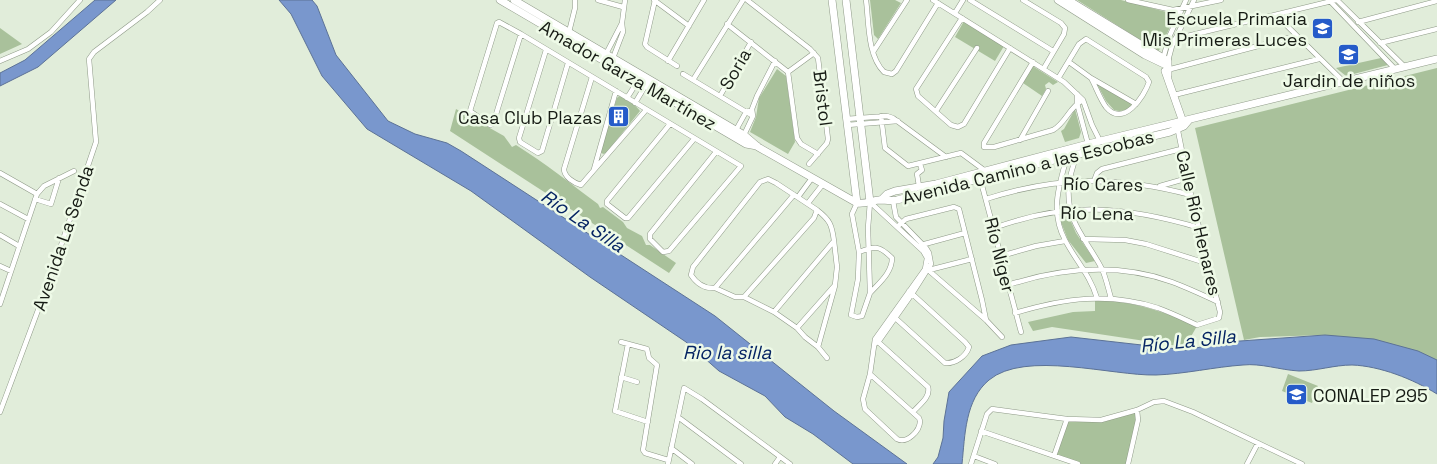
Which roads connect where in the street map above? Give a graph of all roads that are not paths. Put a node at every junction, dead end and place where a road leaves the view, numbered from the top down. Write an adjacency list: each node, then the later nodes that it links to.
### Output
1 (80, 0): 61 (street)
2 (500, 0): 75 (street, Amador Garza Martínez)
3 (514, 0): 44 (street, Amador Garza Martínez)
4 (575, 0): 44 (street)
5 (598, 0): 31 (street)
6 (625, 0): 31 (street)
7 (654, 0): 42 (street); 60 (street)
8 (703, 0): 42 (street)
9 (743, 0): 41 (street)
10 (747, 0): 55 (street, Bristol)
11 (832, 0): 38 (street)
12 (846, 0): 37 (street)
13 (866, 0): 54 (street)
14 (899, 0): 29 (street)
15 (933, 0): 30 (street)
16 (963, 0): 34 (street)
17 (970, 0): 53 (street)
18 (1023, 0): 53 (street)
19 (1058, 0): 67 (street)
20 (1068, 0): 67 (street)
21 (1128, 0): 33 (street)
22 (1186, 0): 33 (street)
23 (1194, 0): 32 (street)
24 (1221, 0): 32 (street)
25 (1337, 0): 27 (street); 39 (street)
26 (160, 1): 191 (street, Avenida La Senda)
27 (1330, 1): 35 (street); 70 (street)
28 (1437, 1): 39 (street)
29 (906, 2): 54 (street)
30 (938, 3): 34 (street); 54 (street)
31 (623, 7): 40 (street)
32 (1190, 7): 33 (street); 47 (street)
33 (1182, 9): 67 (street)
34 (955, 13): 36 (street)
35 (1276, 15): 46 (street); 47 (street)
36 (962, 18): 51 (street); 92 (street)
37 (849, 19): 38 (street); 96 (street)
38 (835, 20): 97 (street)
39 (1358, 22): 49 (street)
40 (622, 23): 56 (street); 57 (street)
41 (727, 24): 48 (street); 77 (street)
42 (689, 26): 60 (street)
43 (1437, 29): 49 (street)
44 (570, 32): 56 (street, Amador Garza Martínez)
45 (521, 34): 45 (street); 52 (street)
46 (1296, 36): 58 (street); 67 (street)
47 (1175, 39): 67 (street)
48 (751, 42): 62 (street); 84 (street, Soria)
49 (1380, 43): 68 (street)
50 (977, 48): 92 (street)
51 (1010, 48): 63 (street); 92 (street)
52 (546, 50): 65 (street); 65 (street)
53 (1053, 51): 69 (street)
54 (873, 52)
55 (814, 53): 71 (street); 109 (street, Bristol)
56 (606, 54): 57 (street, Amador Garza Martínez)
57 (613, 58): 75 (street, Amador Garza Martínez)
58 (1319, 59): 79 (street); 83 (street)
59 (1437, 59): 68 (street, Avenida Camino a las Escobas)
60 (668, 60): 66 (street)
61 (0, 61)
62 (775, 61): 71 (street); 90 (street)
63 (1033, 62): 69 (street); 103 (street)
64 (1069, 62): 74 (street); 76 (street); 89 (street)
65 (568, 63): 73 (street)
66 (677, 66)
67 (1166, 67): 83 (street)
68 (1405, 67): 70 (street, Avenida Camino a las Escobas)
69 (1044, 68): 74 (street)
70 (1395, 70): 79 (street, Avenida Camino a las Escobas)
71 (788, 72): 109 (street)
72 (683, 74): 77 (street)
73 (592, 77): 80 (street); 118 (street)
74 (1059, 77): 82 (street)
75 (639, 78): 78 (street, Amador Garza Martínez); 85 (street)
76 (1091, 78): 89 (street); 89 (street)
77 (693, 80): 84 (street)
78 (647, 82): 87 (street); 100 (street, Amador Garza Martínez); 106 (street, Amador Garza Martínez)
79 (1344, 82): 99 (street, Avenida Camino a las Escobas)
80 (616, 91): 85 (street); 118 (street)
81 (1048, 91): 103 (street)
82 (1077, 94): 86 (street); 88 (street)
83 (1174, 94): 99 (street)
84 (720, 96): 93 (street)
85 (627, 98): 87 (street)
86 (1083, 100): 88 (street); 104 (street)
87 (635, 103): 91 (street)
88 (1078, 103): 103 (street); 105 (street)
89 (1136, 104)
90 (752, 109): 93 (street); 94 (street)
91 (646, 110): 98 (street); 118 (street)
92 (936, 111)
93 (746, 112): 94 (street); 100 (street)
94 (753, 116): 101 (street)
95 (881, 119): 96 (street); 112 (street); 114 (street)
96 (860, 121): 97 (street); 137 (street)
97 (847, 122): 139 (street)
98 (670, 124): 102 (street); 102 (street)
99 (1182, 124): 104 (street, Avenida Camino a las Escobas); 107 (street, Calle Río Henares); 110 (street, Avenida Camino a las Escobas)
100 (736, 130): 101 (street, Amador Garza Martínez)
101 (744, 135): 106 (street, Amador Garza Martínez)
102 (694, 139): 108 (street)
103 (1020, 141)
104 (1100, 141): 105 (street, Avenida Camino a las Escobas)
105 (1088, 144): 115 (street, Avenida Camino a las Escobas)
106 (758, 146): 121 (street, Amador Garza Martínez)
107 (1182, 149): 123 (street, Calle Río Henares); 124 (street)
108 (716, 152): 108 (street)
109 (818, 154): 113 (street, Bristol)
110 (1077, 154): 111 (street, Avenida Camino a las Escobas); 126 (street)
111 (1067, 156): 115 (street, Avenida Camino a las Escobas); 125 (street)
112 (946, 157): 114 (street); 116 (street)
113 (809, 164)
114 (920, 164): 128 (street)
115 (1024, 164): 116 (street, Avenida Camino a las Escobas); 122 (street, Avenida Camino a las Escobas)
116 (984, 170): 128 (street, Avenida Camino a las Escobas)
117 (74, 171): 120 (street)
118 (593, 171)
119 (0, 172): 132 (street)
120 (59, 178): 132 (street); 132 (street)
121 (812, 178): 127 (street, Amador Garza Martínez); 133 (street)
122 (980, 178): 135 (street, Río Níger); 136 (street, Avenida Camino a las Escobas)
123 (1188, 178): 129 (street); 131 (street, Calle Río Henares)
124 (1094, 181): 126 (street, Río Cares); 129 (street, Río Cares)
125 (1059, 182): 126 (street, Río Cares); 135 (street, Río Cares); 143 (street)
126 (1069, 182): 142 (street)
127 (823, 184): 138 (street); 139 (street, Amador Garza Martínez)
128 (919, 186): 134 (street, Avenida Camino a las Escobas)
129 (1158, 186): 131 (street, Río Cares)
130 (793, 194): 133 (street); 167 (street); 167 (street)
131 (1191, 195): 147 (street, Calle Río Henares)
132 (36, 196): 144 (street)
133 (798, 197): 138 (street)
134 (881, 200): 136 (street, Avenida Camino a las Escobas); 137 (street)
135 (986, 200): 146 (street, Río Níger)
136 (893, 201): 145 (street)
137 (870, 202): 139 (street); 145 (street); 155 (street)
138 (808, 203): 141 (street)
139 (857, 203): 156 (street)
140 (0, 204): 144 (street)
141 (817, 210): 152 (street); 170 (street)
142 (1070, 210): 143 (street, Río Lena); 147 (street, Río Lena); 151 (street)
143 (1057, 212): 146 (street, Río Lena); 150 (street)
144 (28, 220): 153 (street)
145 (899, 225): 148 (street); 154 (street)
146 (994, 228): 157 (street, Río Níger)
147 (1200, 228): 159 (street, Calle Río Henares)
148 (965, 233): 154 (street); 158 (street)
149 (0, 235): 153 (street)
150 (1065, 240): 157 (street); 163 (street)
151 (1083, 240): 159 (street); 162 (street)
152 (834, 241): 165 (street); 175 (street)
153 (19, 246): 164 (street)
154 (920, 246): 161 (street)
155 (869, 248): 156 (street); 168 (street); 168 (street)
156 (859, 252): 168 (street)
157 (1001, 256): 166 (street, Río Níger)
158 (972, 259): 161 (street); 178 (street)
159 (1208, 264): 173 (street, Calle Río Henares)
160 (0, 266): 164 (street)
161 (927, 269): 169 (street); 178 (street)
162 (1102, 269): 163 (street); 172 (street); 173 (street)
163 (1085, 270): 166 (street); 171 (street)
164 (10, 272): 174 (street)
165 (835, 285): 179 (street); 185 (street)
166 (1008, 285): 176 (street, Río Níger)
167 (714, 288): 170 (street)
168 (870, 293)
169 (910, 293): 177 (street); 177 (street)
170 (744, 297): 175 (street)
171 (1097, 298): 172 (street); 176 (street)
172 (1111, 298): 173 (street, Calle Río Henares)
173 (1218, 302)
174 (0, 304)
175 (774, 312): 179 (street)
176 (1015, 313): 180 (street, Río Níger)
177 (894, 316): 182 (street)
178 (986, 320): 181 (street)
179 (797, 328): 185 (street)
180 (1021, 332)
181 (1002, 337)
182 (876, 341): 187 (street); 192 (street)
183 (621, 342): 184 (street)
184 (628, 344): 188 (street); 195 (street)
185 (818, 348): 186 (street)
186 (827, 358)
187 (870, 374): 192 (street); 192 (street)
188 (621, 377): 189 (street); 195 (street)
189 (637, 382)
190 (1137, 410): 194 (street); 197 (street); 211 (street)
191 (0, 412)
192 (913, 412)
193 (678, 417): 198 (street); 200 (street); 204 (street)
194 (1067, 419): 196 (street); 201 (street)
195 (648, 422): 202 (street)
196 (981, 431): 199 (street); 201 (street)
197 (1258, 443): 212 (street); 213 (street)
198 (671, 448): 202 (street); 203 (street)
199 (974, 456): 207 (street); 208 (street)
200 (780, 457): 205 (street); 206 (street)
201 (1057, 457): 209 (street); 210 (street)
202 (668, 462)
203 (692, 464)
204 (740, 464)
205 (775, 464)
206 (790, 464)
207 (971, 464)
208 (995, 464)
209 (1057, 464)
210 (1078, 464)
211 (1128, 464)
212 (1247, 464)
213 (1302, 464)

